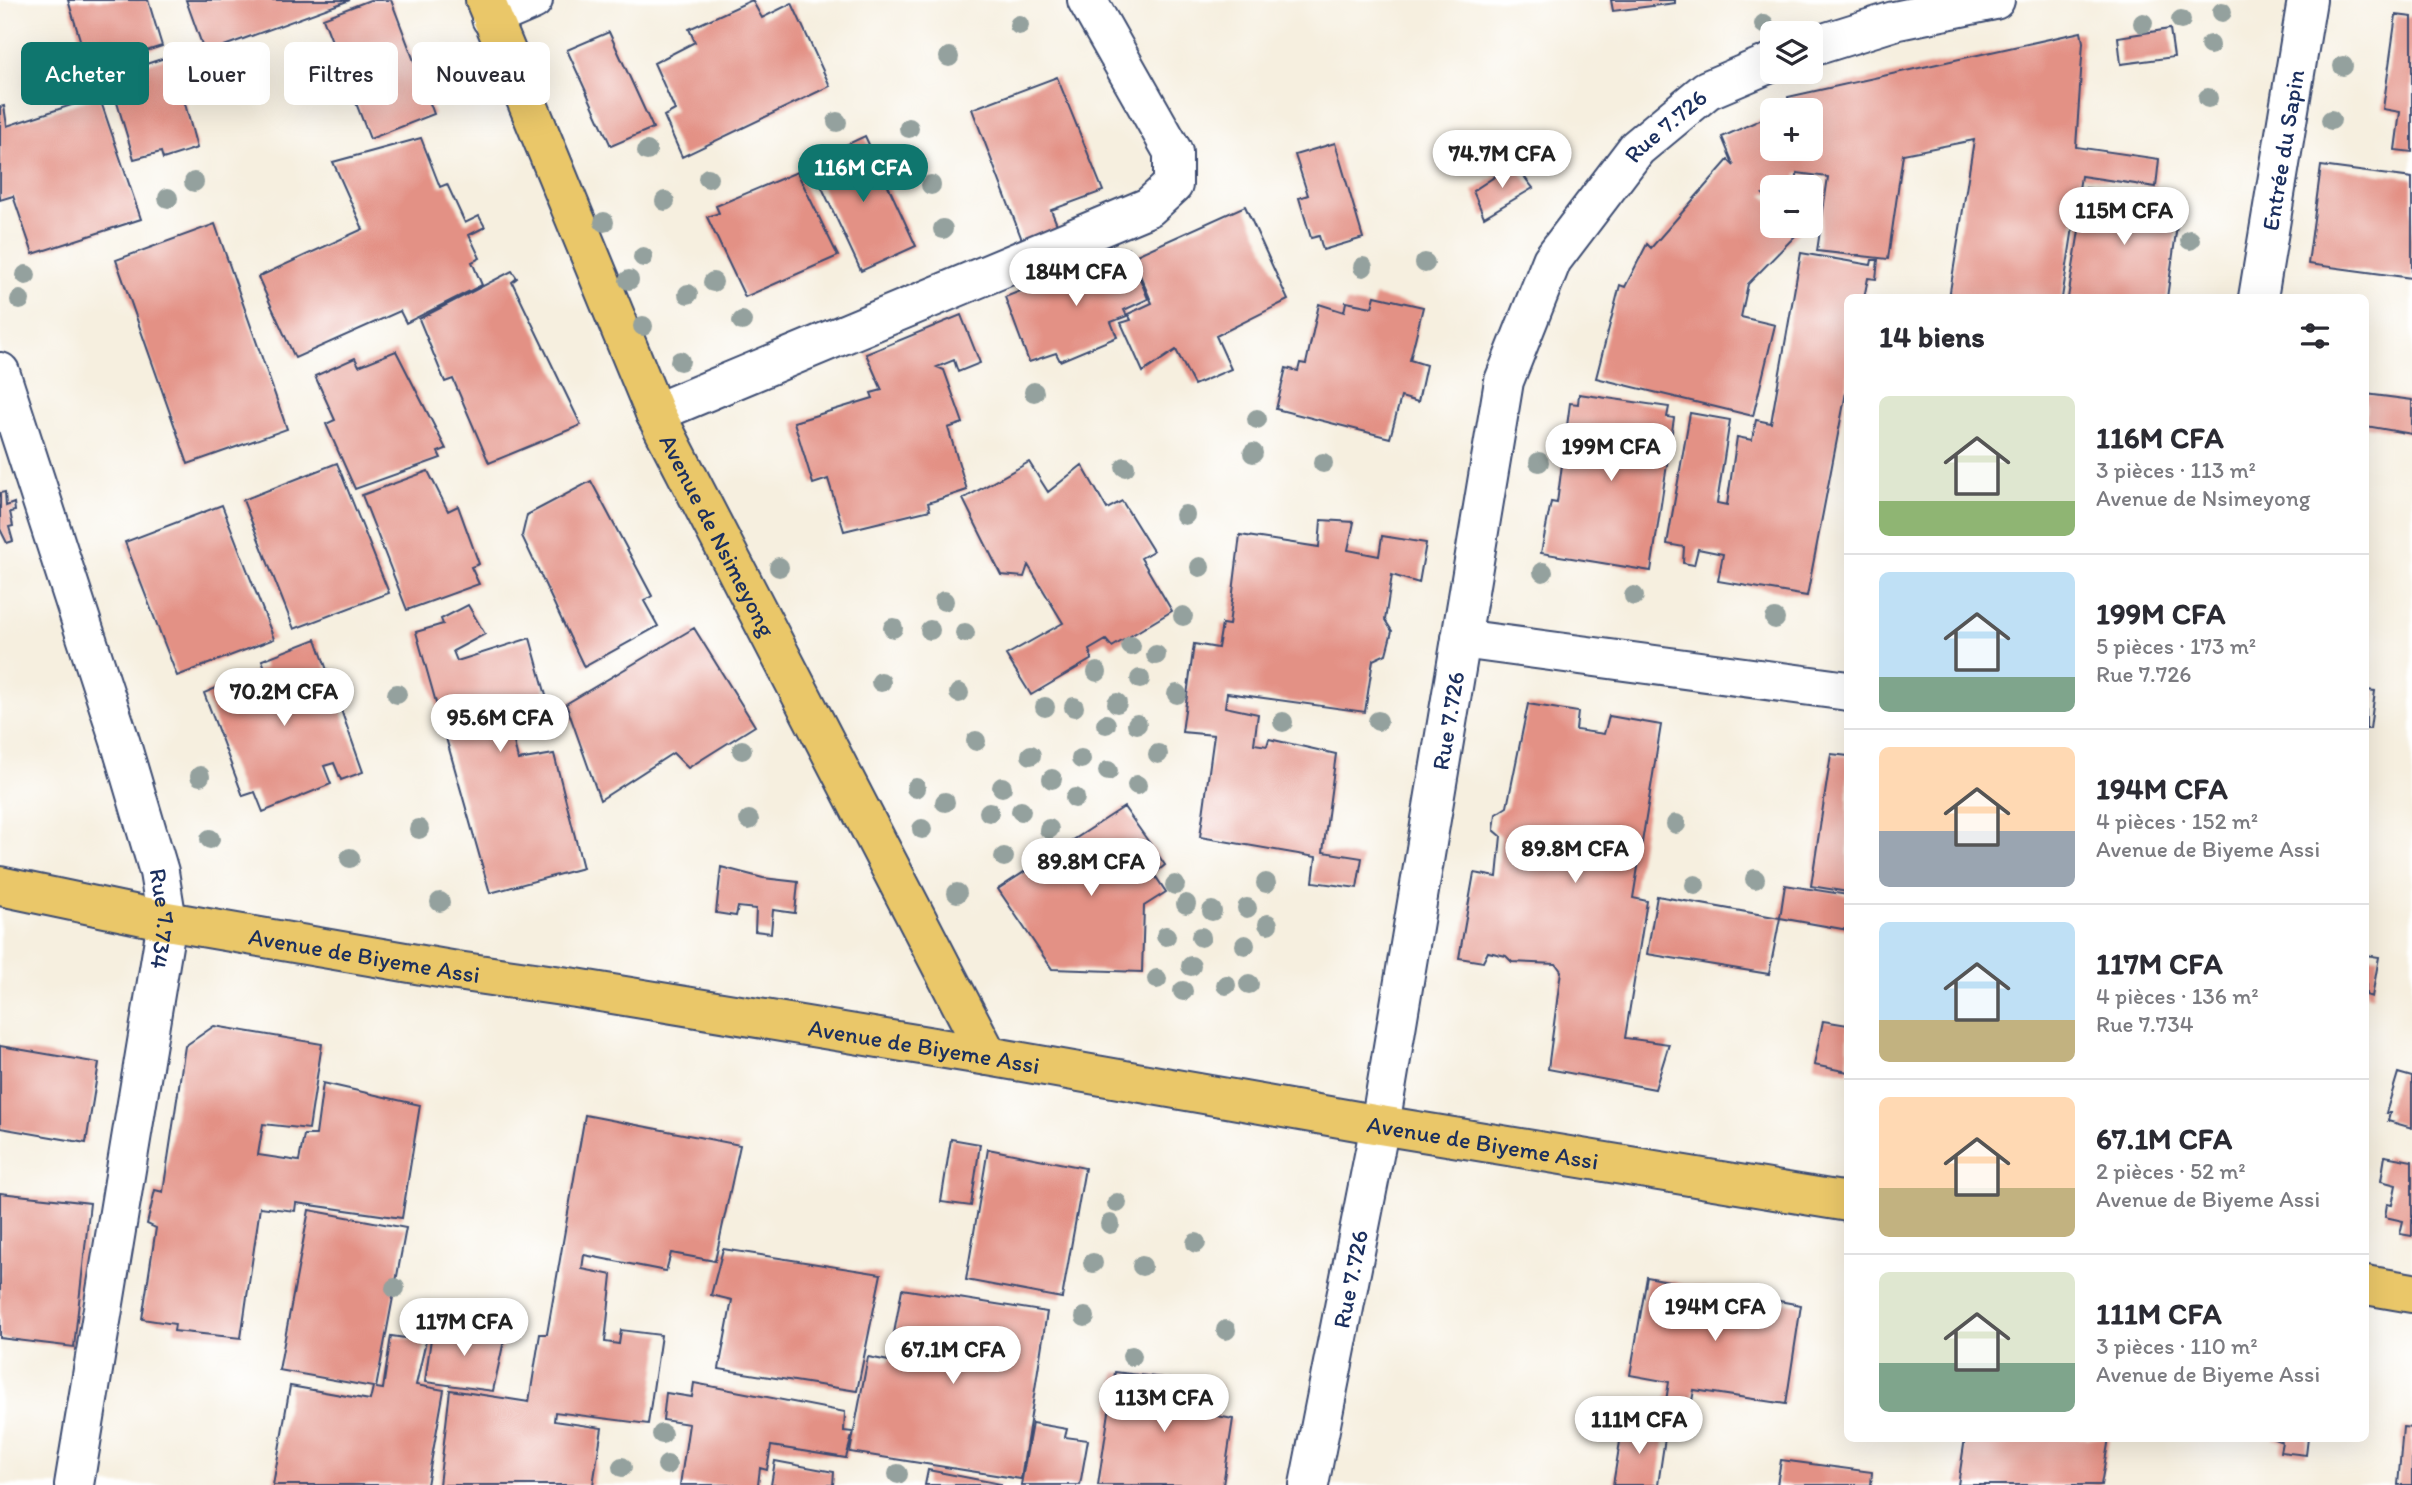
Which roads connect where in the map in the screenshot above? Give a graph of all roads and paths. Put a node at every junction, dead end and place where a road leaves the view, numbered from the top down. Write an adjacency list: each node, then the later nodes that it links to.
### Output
1 (533, 0): 5 (street)
2 (1087, 0): 10 (street)
3 (1995, 0): 6 (street)
4 (2307, 0): 8 (street, Entrée du Sapin)
5 (488, 9): 10 (main road, Avenue de Nsimeyong)
6 (1823, 43)
7 (1760, 68): 11 (street, Rue 7.726)
8 (2259, 294)
9 (0, 372): 14 (street, Rue 7.734)
10 (656, 413): 15 (main road, Avenue de Nsimeyong)
11 (1461, 639): 12 (street); 16 (street, Rue 7.726)
12 (1844, 690)
13 (0, 886): 14 (main road, Avenue de Biyeme Assi)
14 (167, 920): 15 (main road, Avenue de Biyeme Assi); 20 (street, Rue 7.734)
15 (988, 1056): 16 (main road, Avenue de Biyeme Assi)
16 (1380, 1125): 17 (main road, Avenue de Biyeme Assi); 21 (street, Rue 7.726)
17 (1844, 1201)
18 (2369, 1286): 19 (main road)
19 (2412, 1293)
20 (74, 1485)
21 (1309, 1485)

